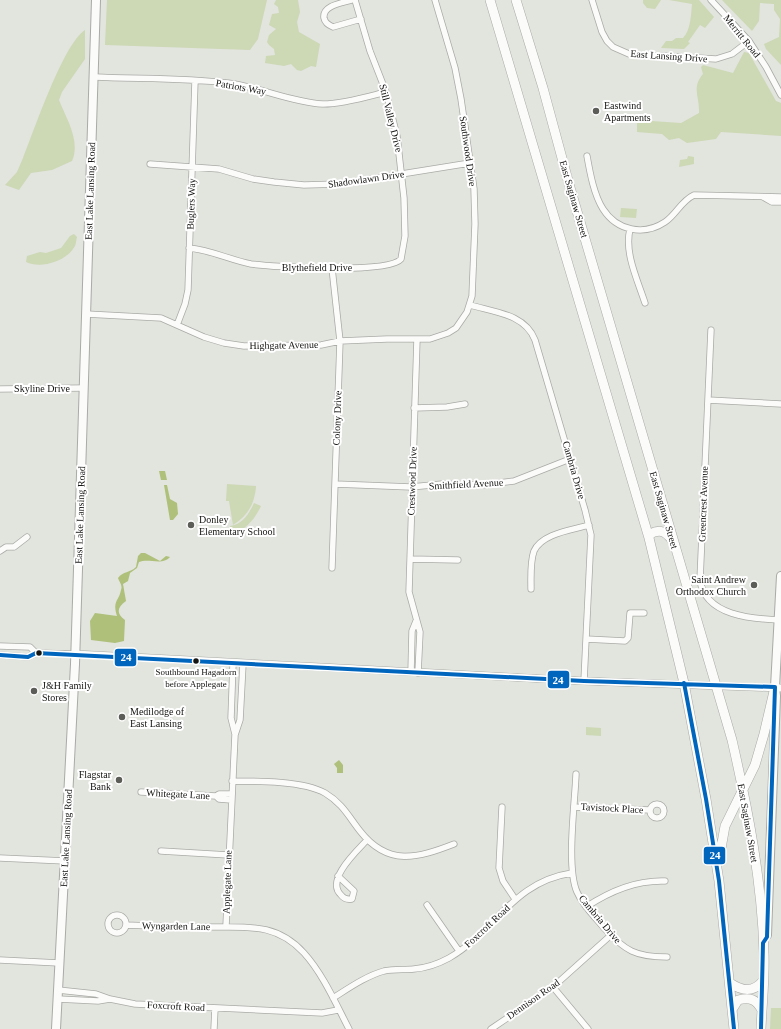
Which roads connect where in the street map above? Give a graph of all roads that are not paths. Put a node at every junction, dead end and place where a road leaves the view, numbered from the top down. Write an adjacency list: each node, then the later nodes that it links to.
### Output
1 (96, 0): 11 (main road, East Lake Lansing Road)
2 (352, 0): 9 (street)
3 (356, 0): 9 (street, Still Valley Drive)
4 (435, 0): 16 (street, Southwood Drive)
5 (490, 0): 45 (main road)
6 (516, 0): 46 (main road, East Saginaw Street)
7 (592, 0): 10 (street, East Lansing Drive)
8 (711, 0): 10 (street, Merritt Road)
9 (361, 19): 13 (street, Still Valley Drive)
10 (749, 41): 14 (street, Merritt Road)
11 (94, 77): 12 (street, Patriots Way); 29 (main road, East Lake Lansing Road)
12 (195, 81): 13 (street, Patriots Way); 18 (street, Buglers Way)
13 (386, 92): 19 (street, Still Valley Drive)
14 (781, 95)
15 (587, 156): 23 (street)
16 (470, 163): 19 (street, Shadowlawn Drive); 28 (street, Southwood Drive)
17 (150, 164): 18 (street, Shadowlawn Drive)
18 (192, 167): 19 (street, Shadowlawn Drive); 24 (street, Buglers Way)
19 (402, 174): 25 (street, Still Valley Drive)
20 (781, 197): 21 (street)
21 (763, 198): 22 (street); 23 (street)
22 (781, 202)
23 (630, 229): 27 (street)
24 (189, 248): 26 (street, Blythefield Drive); 30 (street, Buglers Way)
25 (399, 262): 26 (street, Blythefield Drive)
26 (332, 268): 33 (street, Colony Drive)
27 (645, 304)
28 (470, 305): 32 (street, Highgate Avenue); 40 (street, Cambria Drive)
29 (86, 314): 30 (street, Highgate Avenue); 35 (main road, East Lake Lansing Road)
30 (177, 325): 33 (street, Highgate Avenue)
31 (711, 330): 36 (street, Greencrest Avenue)
32 (417, 339): 33 (street, Highgate Avenue); 39 (street, Crestwood Drive)
33 (340, 341): 41 (street, Colony Drive)
34 (0, 388): 35 (street, Skyline Drive)
35 (84, 388): 59 (main road, East Lake Lansing Road)
36 (708, 400): 38 (street); 54 (street, Greencrest Avenue)
37 (465, 404): 39 (street)
38 (781, 404)
39 (414, 408): 42 (street, Crestwood Drive)
40 (570, 459): 42 (street, Smithfield Avenue); 43 (street, Cambria Drive)
41 (335, 484): 42 (street, Smithfield Avenue); 50 (street, Colony Drive)
42 (411, 487): 48 (street, Crestwood Drive)
43 (589, 525): 52 (street); 56 (street, Cambria Drive)
44 (27, 537): 47 (street)
45 (649, 538): 46 (main road); 66 (main road)
46 (673, 541): 67 (main road, East Saginaw Street)
47 (0, 551)
48 (410, 559): 49 (street); 55 (street, Crestwood Drive)
49 (458, 560)
50 (332, 568)
51 (781, 576): 54 (main road)
52 (531, 588)
53 (644, 613): 56 (street)
54 (780, 620): 68 (main road)
55 (416, 621): 63 (street, Crestwood Drive); 64 (street, Crestwood Drive)
56 (586, 639): 65 (street, Cambria Drive)
57 (0, 646): 58 (street)
58 (36, 652): 59 (street); 60 (street)
59 (75, 654): 61 (street); 83 (main road, East Lake Lansing Road)
60 (0, 655)
61 (233, 664): 62 (street); 69 (street, Applegate Lane)
62 (243, 664): 63 (street); 69 (street, Applegate Lane)
63 (411, 672): 64 (street)
64 (418, 673): 65 (street)
65 (584, 681): 66 (street)
66 (684, 683): 67 (street); 86 (main road)
67 (715, 685): 68 (street); 72 (main road, East Saginaw Street)
68 (778, 687): 72 (main road); 94 (main road)
69 (235, 735): 71 (street, Applegate Lane)
70 (576, 774): 76 (street, Cambria Drive)
71 (232, 780): 74 (street, Applegate Lane); 78 (street)
72 (743, 790): 86 (main road); 94 (main road, East Saginaw Street)
73 (141, 792): 74 (street, Whitegate Lane)
74 (231, 797): 81 (street, Applegate Lane)
75 (502, 807): 88 (street)
76 (574, 807): 77 (street, Tavistock Place); 84 (street, Cambria Drive)
77 (650, 810)
78 (367, 840): 79 (street); 85 (street)
79 (454, 844)
80 (161, 851): 81 (street)
81 (228, 855): 92 (street, Applegate Lane)
82 (0, 858): 83 (street)
83 (65, 861): 98 (main road, East Lake Lansing Road)
84 (572, 873): 88 (street, Foxcroft Road); 90 (street, Cambria Drive)
85 (338, 876)
86 (719, 881): 100 (main road)
87 (665, 882): 90 (street)
88 (515, 899): 95 (street, Foxcroft Road)
89 (427, 905): 95 (street)
90 (586, 907): 93 (street, Cambria Drive)
91 (126, 925): 92 (street, Wyngarden Lane)
92 (226, 926): 103 (street, Applegate Lane)
93 (611, 935): 96 (street, Cambria Drive); 101 (street, Dennison Road)
94 (763, 943): 99 (main road, East Saginaw Street)
95 (459, 951): 103 (street, Foxcroft Road)
96 (667, 957)
97 (0, 960): 98 (street)
98 (59, 963): 102 (main road, East Lake Lansing Road)
99 (763, 982): 100 (main road); 107 (main road, East Saginaw Street)
100 (730, 983): 105 (main road)
101 (553, 987): 111 (street, Dennison Road); 112 (street)
102 (58, 995): 104 (street, Foxcroft Road); 108 (main road, East Lake Lansing Road)
103 (333, 998): 106 (street, Applegate Lane)
104 (215, 1008): 106 (street, Foxcroft Road); 109 (street)
105 (733, 1008): 107 (main road); 113 (main road)
106 (338, 1010): 110 (street, Applegate Lane)
107 (762, 1010): 114 (main road, East Saginaw Street)
108 (56, 1029)
109 (214, 1029)
110 (349, 1029)
111 (491, 1029)
112 (588, 1029)
113 (734, 1029)
114 (761, 1029)

